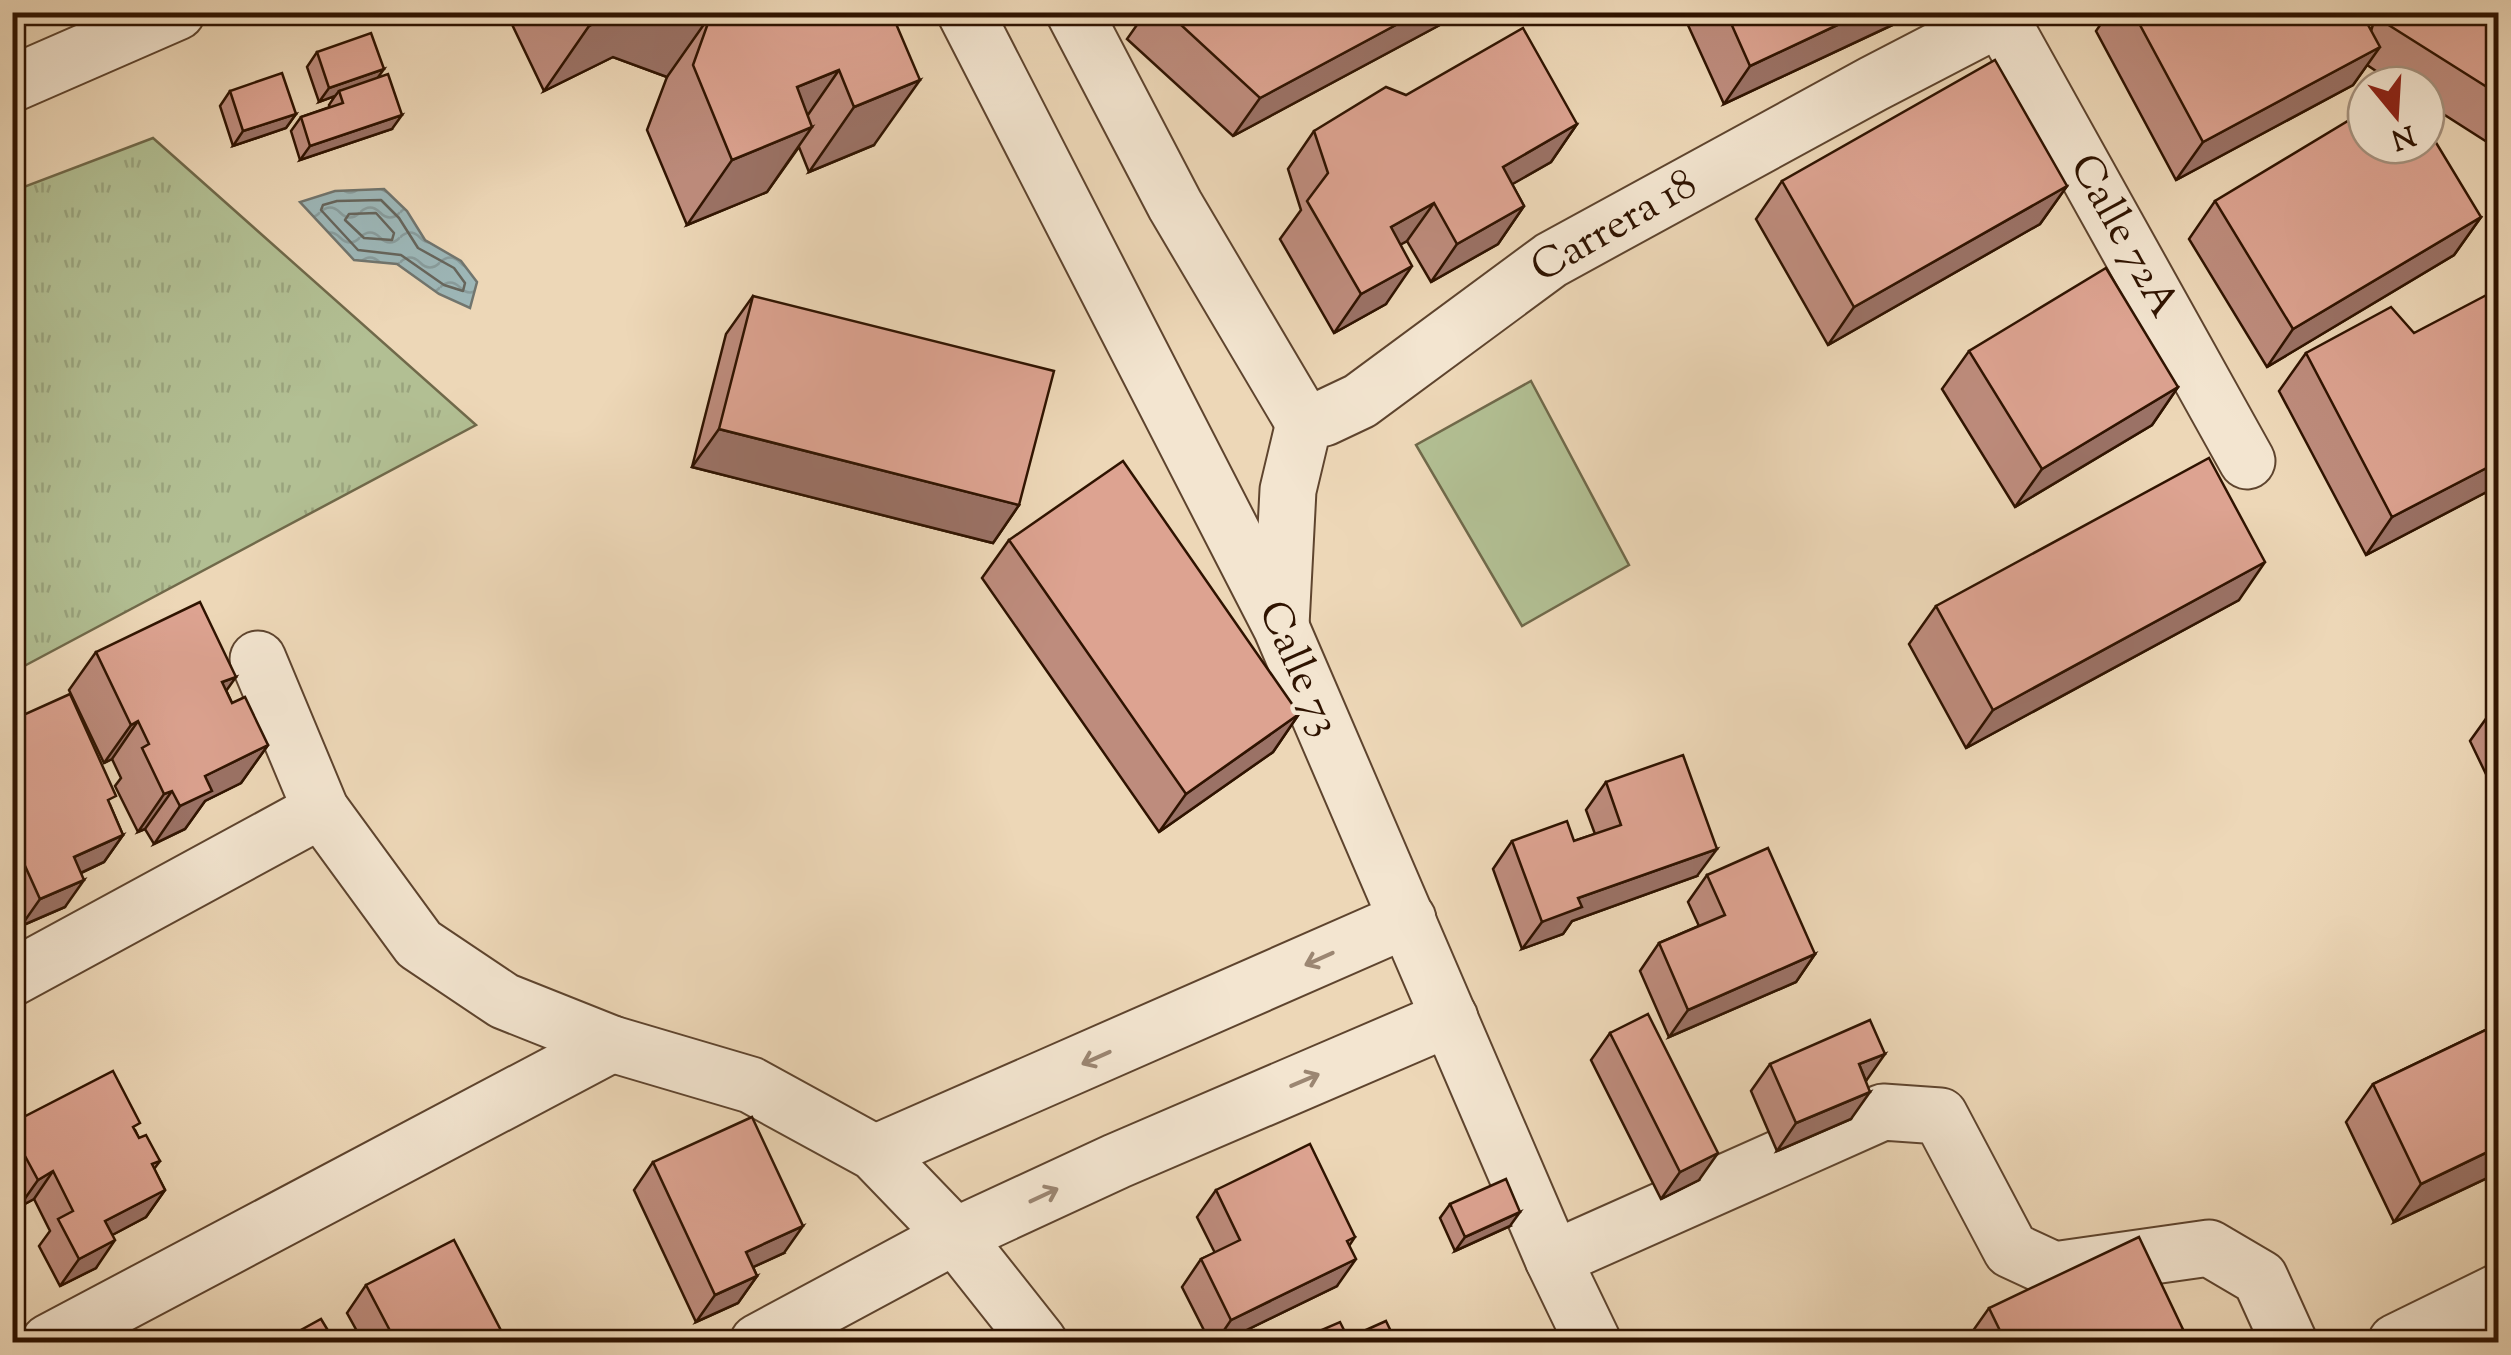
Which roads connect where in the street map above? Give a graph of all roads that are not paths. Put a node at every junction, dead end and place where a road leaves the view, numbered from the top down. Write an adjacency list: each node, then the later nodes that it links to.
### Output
1 (177, 12): 5 (street)
2 (966, 12): 8 (street, Calle 73)
3 (1074, 12): 6 (street)
4 (1998, 15): 6 (street, Carrera 18); 7 (street, Calle 72A)
5 (12, 84)
6 (1304, 423): 8 (street)
7 (2248, 461)
8 (1281, 627): 11 (street, Calle 73)
9 (258, 659): 10 (street)
10 (321, 810): 12 (street); 14 (street)
11 (1408, 920): 13 (street, Calle 73); 15 (street, one-way to 15)
12 (12, 978)
13 (1450, 1018): 16 (street, one-way to 13); 17 (street, Calle 73)
14 (612, 1044): 15 (street); 19 (street)
15 (875, 1153): 16 (street)
16 (955, 1236): 20 (street); 21 (street)
17 (1553, 1258): 22 (street, Calle 73); 23 (street)
18 (2498, 1292): 24 (street)
19 (49, 1342)
20 (758, 1342)
21 (1039, 1342)
22 (1593, 1342)
23 (2289, 1342)
24 (2396, 1342)

